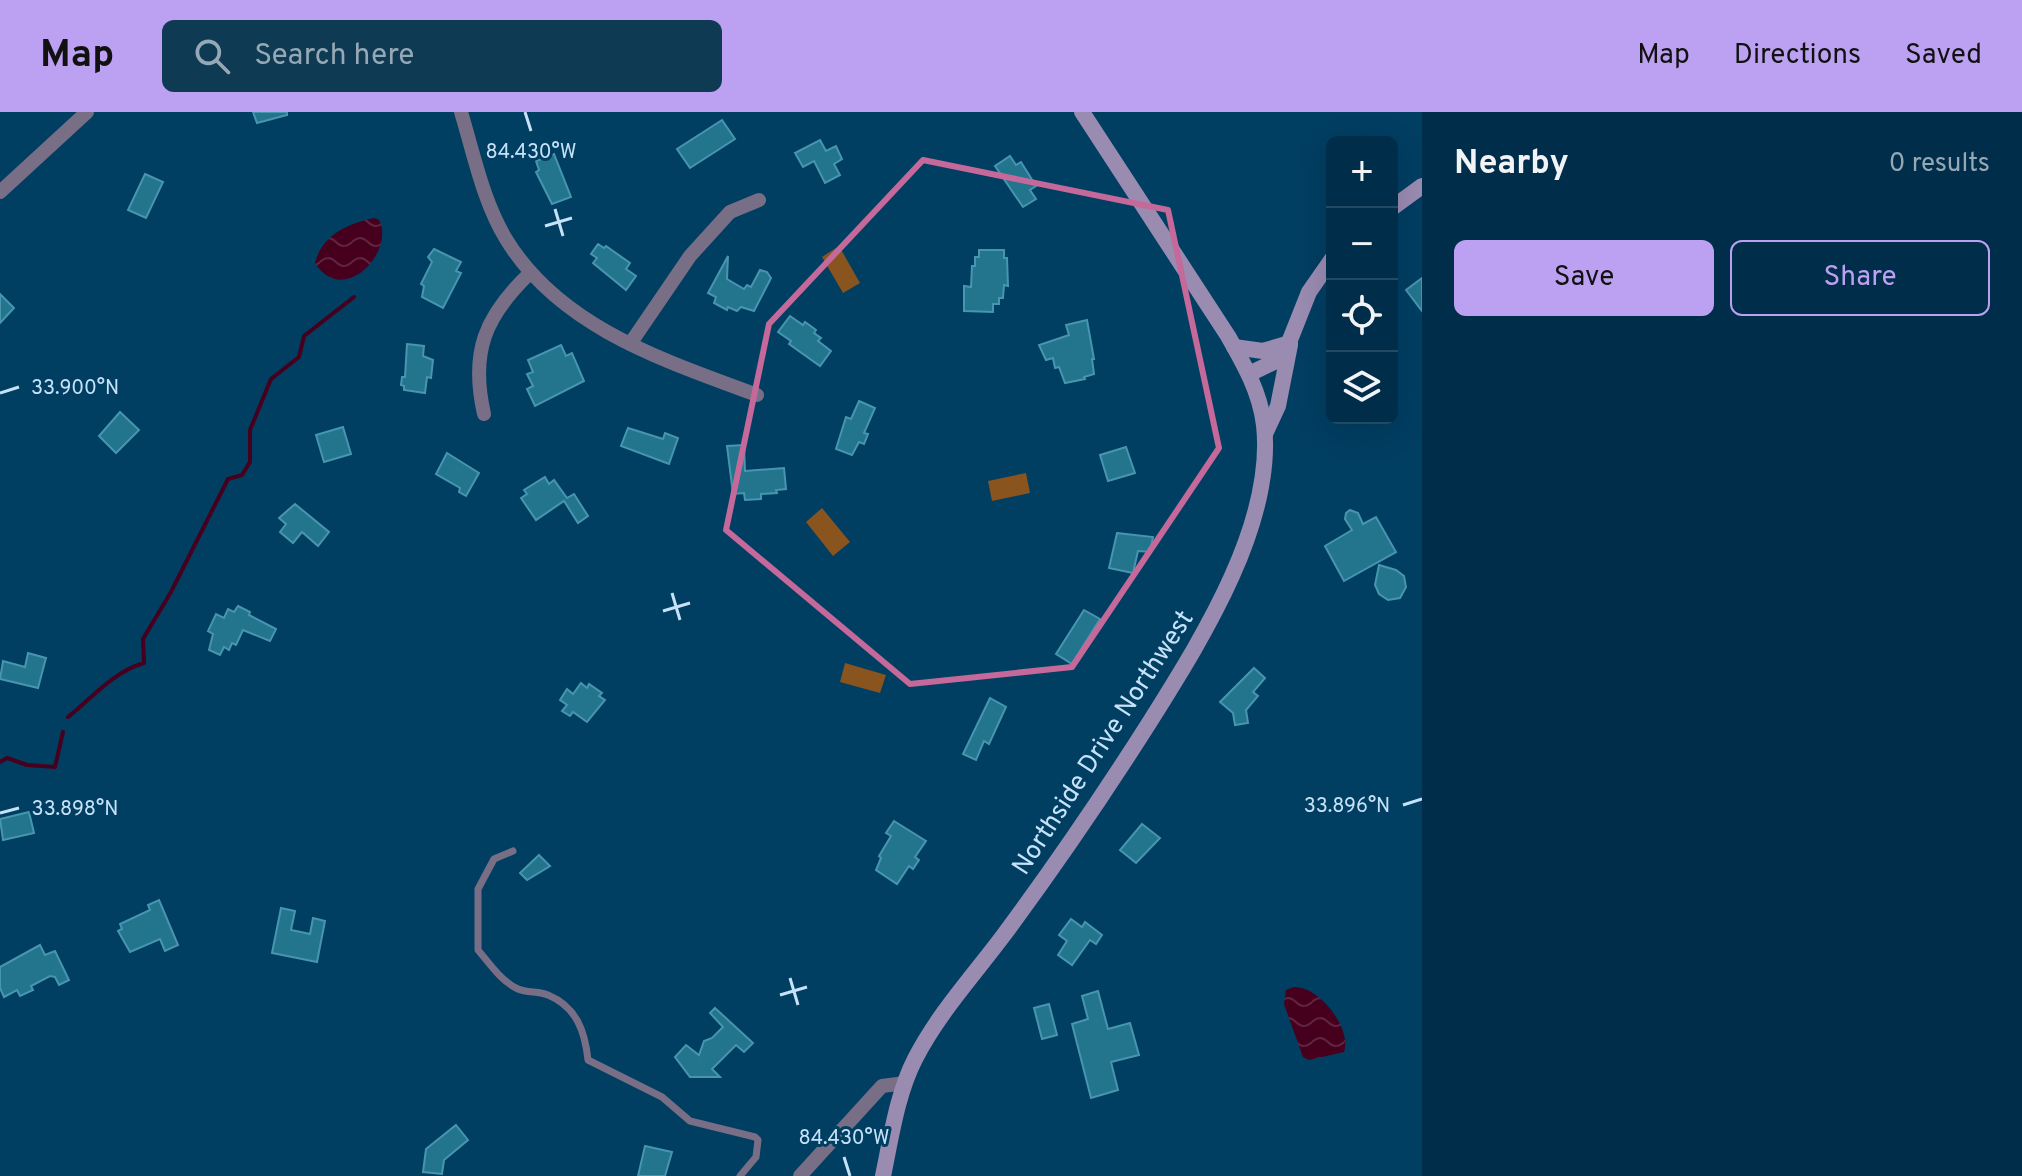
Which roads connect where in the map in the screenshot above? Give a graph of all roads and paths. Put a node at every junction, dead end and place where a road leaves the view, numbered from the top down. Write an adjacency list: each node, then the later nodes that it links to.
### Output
1 (87, 112): 5 (street)
2 (461, 112): 9 (street)
3 (1082, 112): 12 (main road, Northside Drive Northwest)
4 (1422, 186): 7 (main road)
5 (0, 192)
6 (759, 200): 11 (street)
7 (1398, 204)
8 (1326, 268): 10 (main road)
9 (530, 273): 11 (street); 15 (street)
10 (1290, 343): 12 (main road); 13 (main road); 16 (main road)
11 (630, 344): 14 (street)
12 (1234, 347): 13 (main road, Northside Drive Northwest)
13 (1249, 374): 16 (main road, Northside Drive Northwest)
14 (757, 395)
15 (484, 414)
16 (1265, 436): 18 (main road, Northside Drive Northwest)
17 (513, 851): 19 (lane)
18 (905, 1083): 20 (street); 21 (main road, Northside Drive Northwest)
19 (740, 1176)
20 (800, 1176)
21 (883, 1176)

